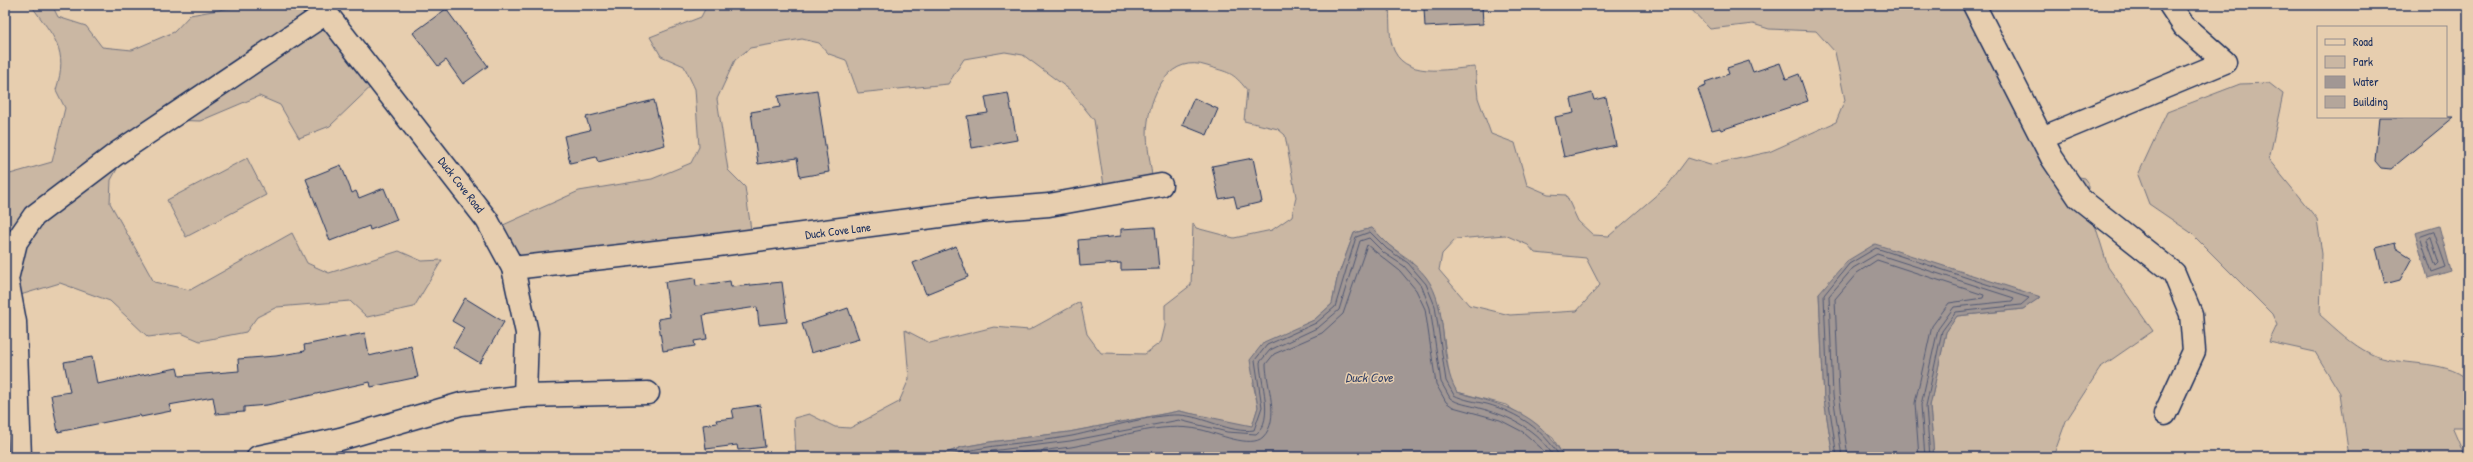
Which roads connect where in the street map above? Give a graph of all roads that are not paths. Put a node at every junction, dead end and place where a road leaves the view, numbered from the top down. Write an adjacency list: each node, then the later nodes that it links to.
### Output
1 (1974, 5): 4 (street)
2 (2170, 5): 4 (street)
3 (323, 9): 6 (street, Duck Cove Road); 10 (street)
4 (2042, 138): 9 (street)
5 (1161, 185): 6 (street, Duck Cove Lane)
6 (513, 268): 8 (street, Duck Cove Road)
7 (648, 393): 8 (street)
8 (526, 396): 11 (street)
9 (2165, 414)
10 (20, 457)
11 (258, 457)

